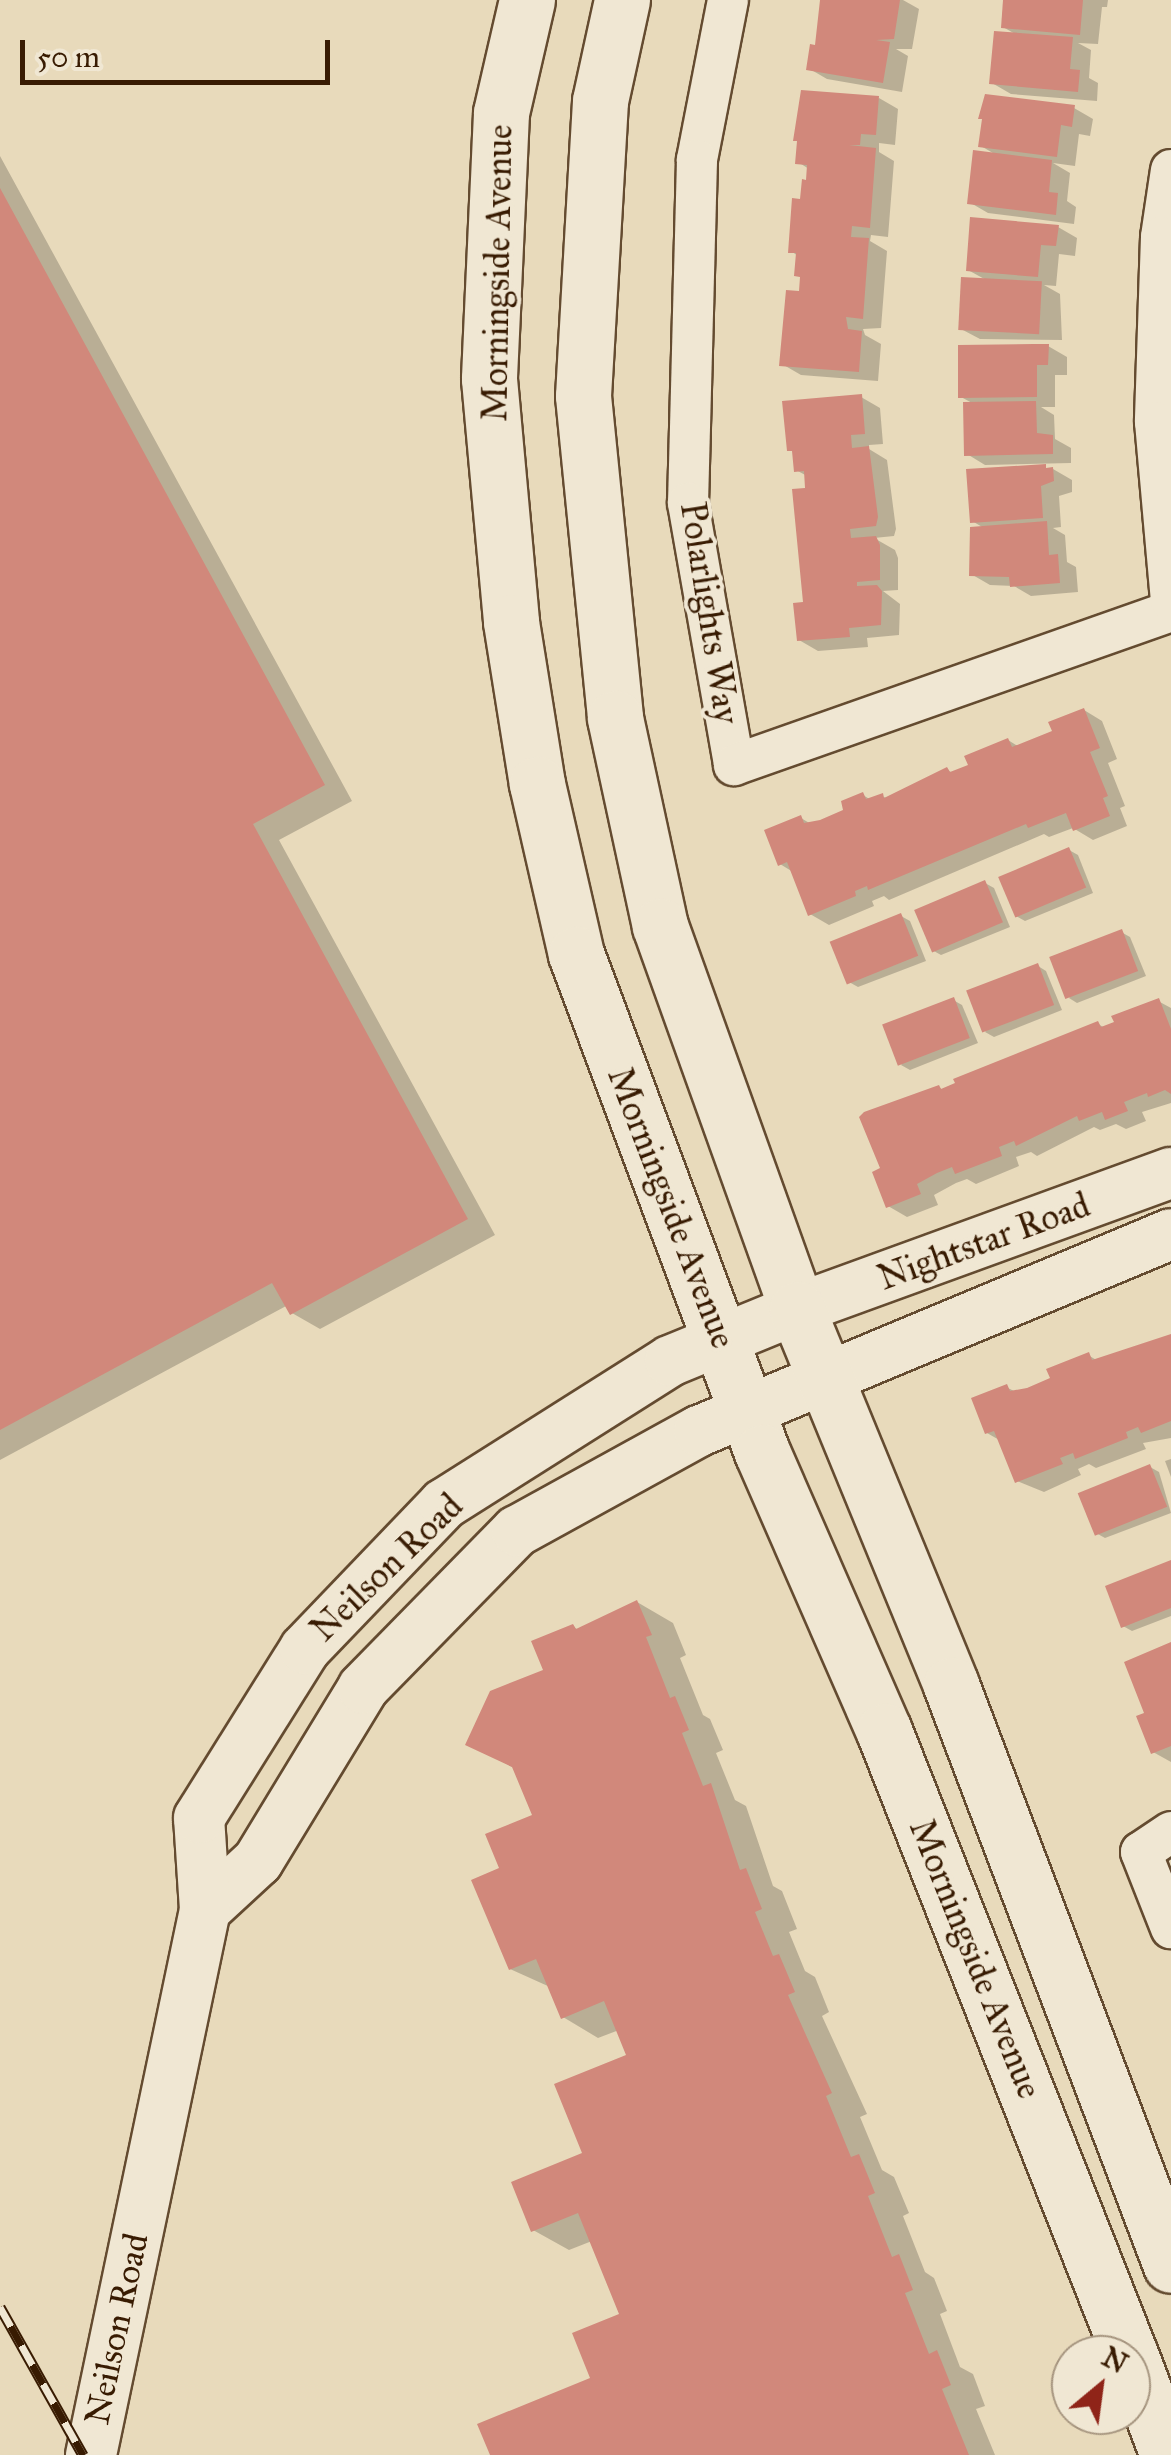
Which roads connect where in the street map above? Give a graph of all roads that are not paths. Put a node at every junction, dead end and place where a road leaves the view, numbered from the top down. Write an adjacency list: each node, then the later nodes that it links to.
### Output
1 (526, 0): 10 (main road, Morningside Avenue)
2 (622, 0): 9 (main road, Morningside Avenue)
3 (728, 0): 6 (street, Polarlights Way)
4 (1171, 170): 5 (street)
5 (1171, 600)
6 (1171, 610)
7 (1171, 1173): 9 (street, Nightstar Road)
8 (1171, 1234): 11 (street, Nightstar Road)
9 (797, 1309): 10 (street, Nightstar Road); 11 (main road, Morningside Avenue)
10 (721, 1343): 12 (main road, Morningside Avenue); 14 (street, Neilson Road)
11 (826, 1377): 12 (street, Nightstar Road); 16 (main road, Morningside Avenue)
12 (747, 1411): 14 (street, Neilson Road); 17 (main road, Morningside Avenue)
13 (1171, 1832): 15 (street)
14 (205, 1910): 21 (street, Neilson Road)
15 (1171, 1928)
16 (1118, 2127): 17 (main road); 18 (main road, Morningside Avenue)
17 (1052, 2152): 19 (main road, Morningside Avenue)
18 (1171, 2265)
19 (1122, 2335)
20 (1151, 2411): 22 (main road, Morningside Avenue)
21 (91, 2455)
22 (1168, 2455)

